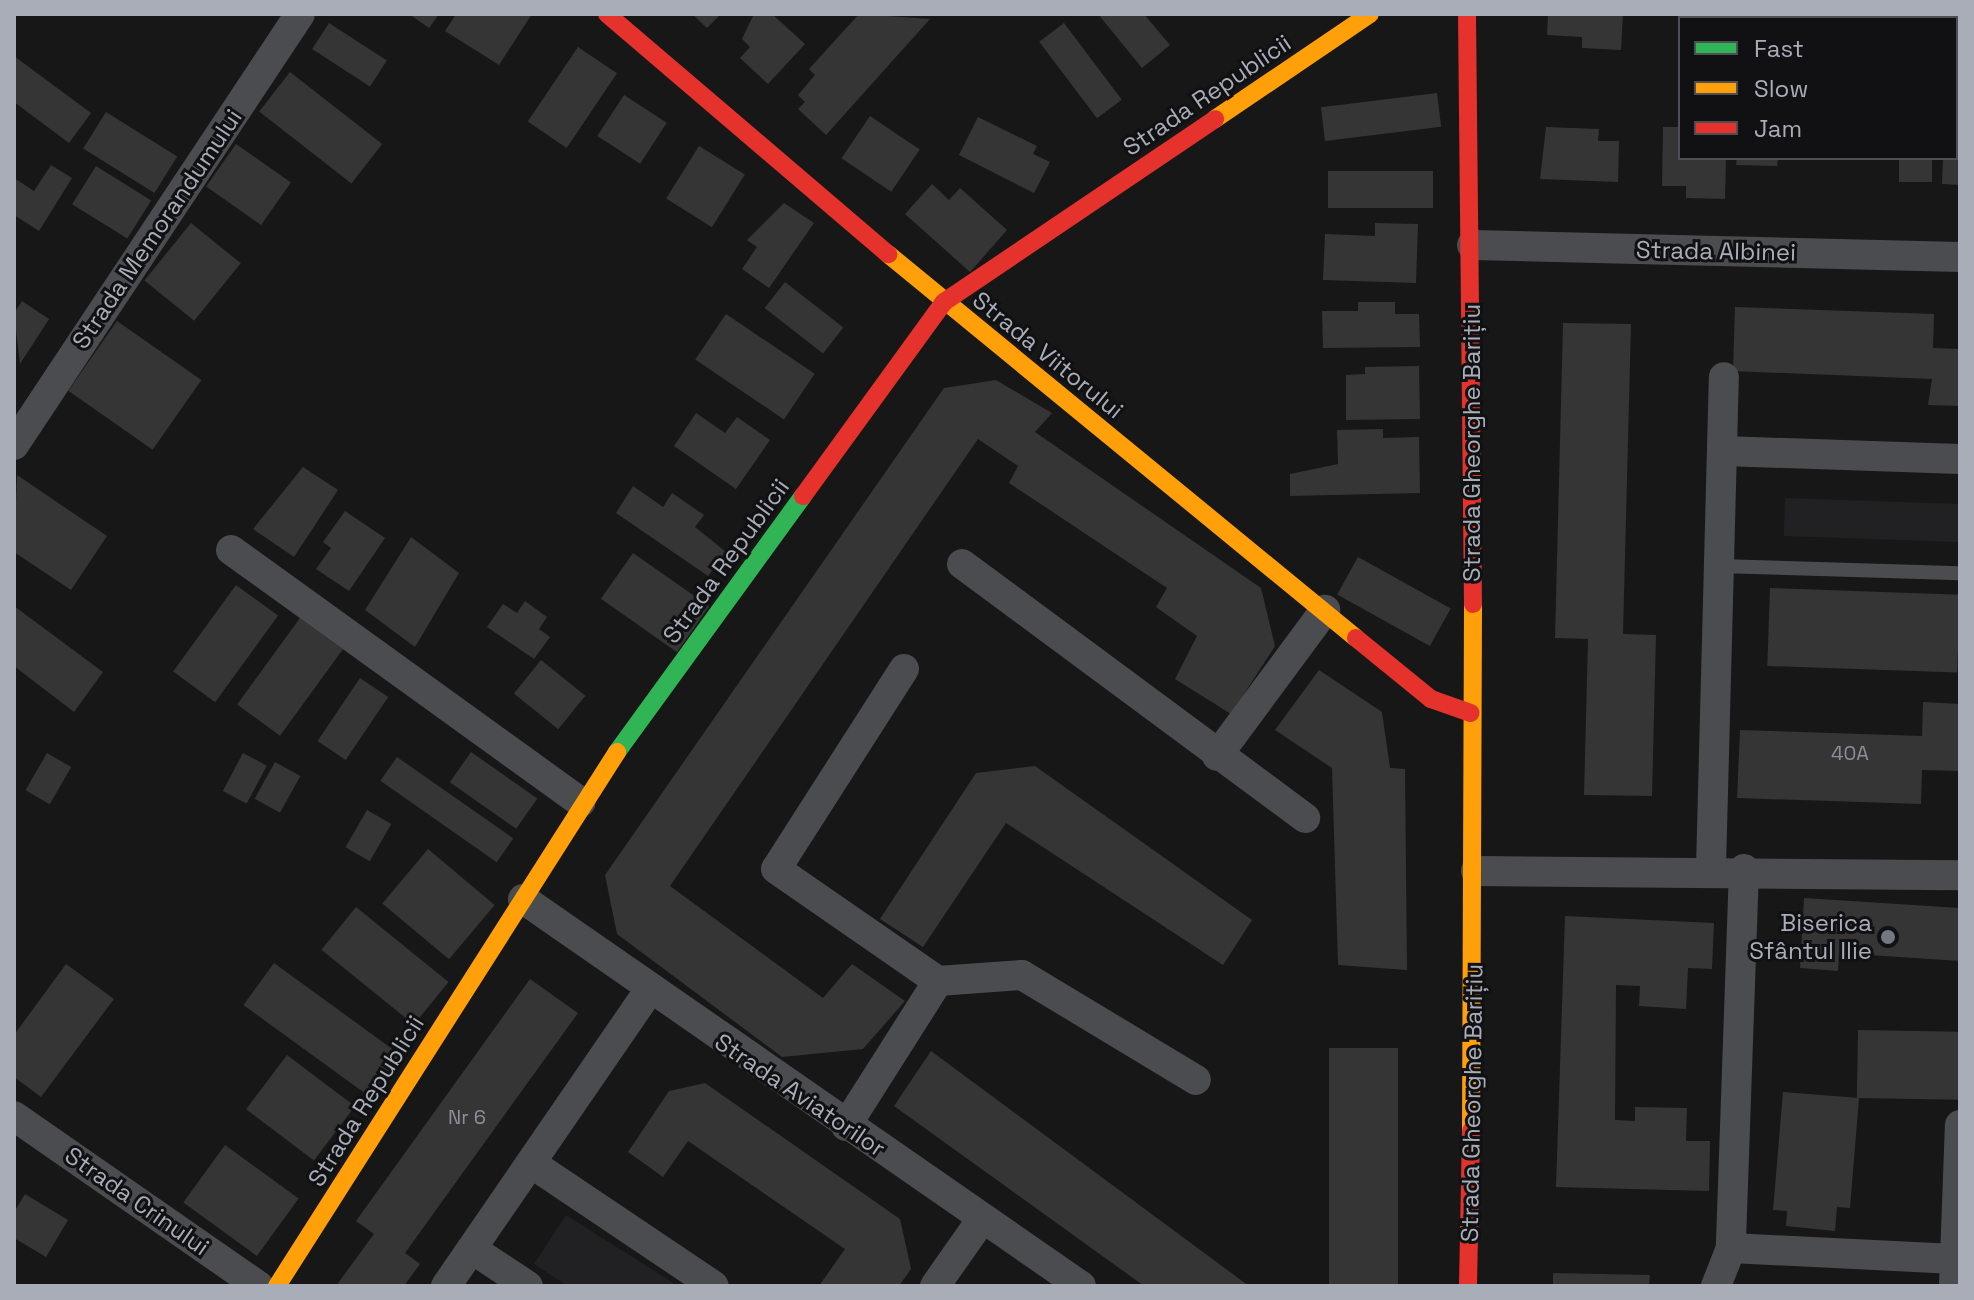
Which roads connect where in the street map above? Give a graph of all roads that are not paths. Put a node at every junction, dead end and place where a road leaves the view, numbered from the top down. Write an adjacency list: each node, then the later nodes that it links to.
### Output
1 (300, 14): 9 (street, Strada Memorandumului)
2 (607, 14): 7 (street, Strada Viitorului)
3 (1370, 14): 7 (street, Strada Republicii)
4 (1467, 14): 5 (street, Strada Gheorghe Barițiu)
5 (1472, 245): 6 (street, Strada Albinei); 18 (street, Strada Gheorghe Barițiu)
6 (1960, 257)
7 (944, 302): 16 (street, Strada Viitorului); 20 (street, Strada Republicii)
8 (1724, 377): 10 (street)
9 (14, 445)
10 (1722, 451): 11 (street); 14 (street)
11 (1960, 459)
12 (231, 550): 20 (street)
13 (962, 564): 19 (street)
14 (1719, 566): 15 (lane); 22 (street)
15 (1960, 573)
16 (1325, 610): 18 (street, Strada Viitorului); 19 (street)
17 (904, 669): 27 (street)
18 (1471, 713): 24 (street, Strada Gheorghe Barițiu)
19 (1217, 756): 21 (street)
20 (581, 802): 26 (street, Strada Republicii)
21 (1305, 818)
22 (1711, 868): 23 (street); 24 (street)
23 (1744, 869): 25 (street); 35 (street)
24 (1476, 871): 45 (street, Strada Gheorghe Barițiu)
25 (1960, 875)
26 (523, 899): 28 (street, Strada Aviatorilor); 39 (street, Strada Republicii)
27 (938, 981): 29 (street); 32 (street)
28 (648, 992): 32 (street, Strada Aviatorilor); 33 (street)
29 (1196, 1080)
30 (14, 1116): 38 (street, Strada Crinului)
31 (1960, 1125): 37 (street)
32 (846, 1126): 34 (street, Strada Aviatorilor)
33 (531, 1163): 36 (street); 42 (street)
34 (982, 1219): 43 (street); 44 (street, Strada Aviatorilor)
35 (1731, 1248): 37 (street); 46 (street)
36 (472, 1249): 40 (street); 41 (street)
37 (1955, 1272)
38 (259, 1286)
39 (277, 1286)
40 (446, 1286)
41 (528, 1286)
42 (714, 1286)
43 (935, 1286)
44 (1081, 1286)
45 (1468, 1286)
46 (1716, 1286)

